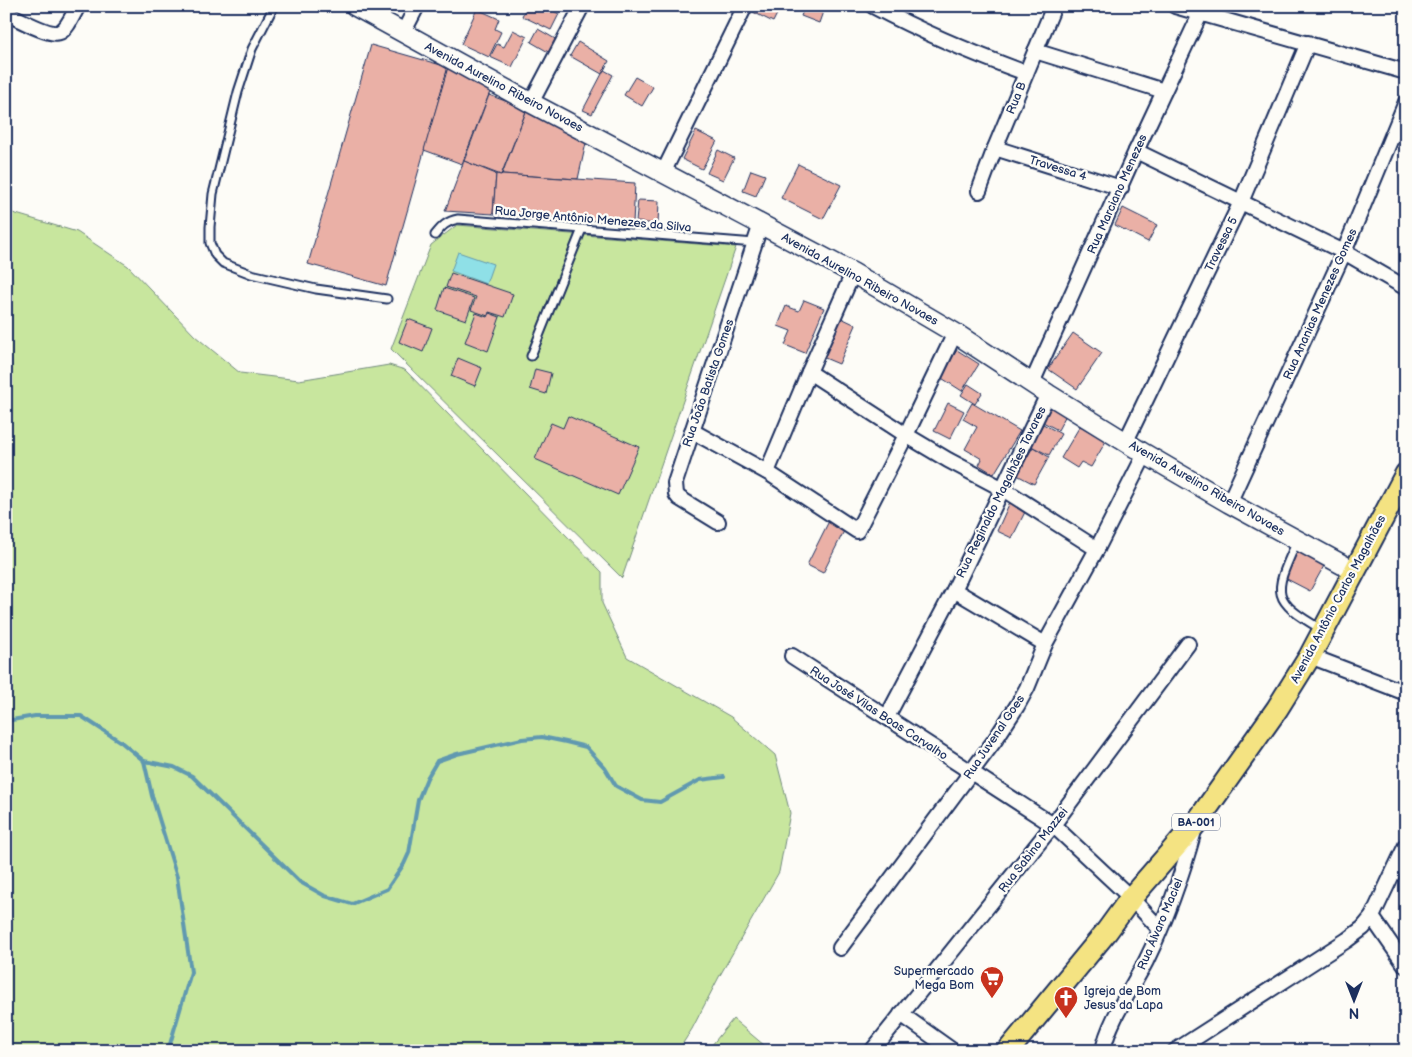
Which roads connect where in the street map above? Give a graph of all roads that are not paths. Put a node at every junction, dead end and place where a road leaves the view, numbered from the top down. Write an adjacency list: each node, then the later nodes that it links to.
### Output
1 (78, 6): 11 (street)
2 (274, 6): 33 (lane)
3 (355, 6): 12 (street, Avenida Aurelino Ribeiro Novaes)
4 (417, 6): 12 (street)
5 (582, 6): 19 (street)
6 (745, 6): 22 (street)
7 (874, 6): 16 (street)
8 (1054, 6): 14 (street, Rua B)
9 (1175, 6): 10 (street)
10 (1203, 10): 13 (street); 17 (street, Rua Marciano Menezes)
11 (6, 13)
12 (403, 33): 19 (street, Avenida Aurelino Ribeiro Novaes)
13 (1308, 43): 15 (street); 25 (street, Travessa 5)
14 (1035, 51): 16 (street, Rua B); 17 (street)
15 (1406, 72)
16 (1026, 73): 20 (street, Rua B)
17 (1164, 91): 21 (street, Rua Marciano Menezes)
18 (1406, 102): 30 (street, Rua Ananias Menezes Gomes)
19 (531, 103): 22 (street, Avenida Aurelino Ribeiro Novaes)
20 (995, 148): 23 (street, Travessa 4); 24 (street, Rua B)
21 (1136, 151): 23 (street, Rua Marciano Menezes); 25 (street)
22 (663, 173): 26 (street, Avenida Aurelino Ribeiro Novaes)
23 (1121, 188): 37 (street, Rua Marciano Menezes)
24 (979, 191)
25 (1241, 202): 30 (street); 41 (street, Travessa 5)
26 (761, 224): 29 (street, Rua João Batista Gomes); 31 (street, Avenida Aurelino Ribeiro Novaes)
27 (582, 229): 28 (lane, Rua Jorge Antônio Menezes da Silva); 29 (lane, Rua Jorge Antônio Menezes da Silva); 35 (lane)
28 (435, 235)
29 (755, 243): 39 (street, Rua João Batista Gomes)
30 (1344, 252): 32 (street); 46 (street, Rua Ananias Menezes Gomes)
31 (853, 273): 34 (street, Avenida Aurelino Ribeiro Novaes); 36 (street)
32 (1406, 288)
33 (387, 299)
34 (955, 333): 37 (street, Avenida Aurelino Ribeiro Novaes); 40 (street)
35 (530, 356)
36 (809, 372): 40 (street); 43 (street)
37 (1032, 383): 38 (street, Avenida Aurelino Ribeiro Novaes)
38 (1048, 394): 41 (street, Avenida Aurelino Ribeiro Novaes); 45 (street, Rua Reginaldo Magalhães Tavares)
39 (692, 431): 43 (street); 47 (street, Rua João Batista Gomes)
40 (906, 435): 43 (street); 45 (street)
41 (1126, 441): 42 (street, Avenida Aurelino Ribeiro Novaes)
42 (1146, 454): 46 (street, Avenida Aurelino Ribeiro Novaes); 49 (street, Rua Juvenal Goes)
43 (767, 472)
44 (1406, 474): 50 (main road, Avenida Antônio Carlos Magalhães / BA-001)
45 (1003, 489): 49 (street); 51 (street, Rua Reginaldo Magalhães Tavares)
46 (1229, 503): 48 (street, Avenida Aurelino Ribeiro Novaes)
47 (718, 522)
48 (1297, 540): 50 (street, Avenida Aurelino Ribeiro Novaes); 52 (lane)
49 (1098, 550): 53 (street, Rua Juvenal Goes)
50 (1354, 571): 52 (main road, Avenida Antônio Carlos Magalhães / BA-001)
51 (954, 590): 53 (street); 58 (street, Rua Reginaldo Magalhães Tavares)
52 (1324, 630): 56 (main road, Avenida Antônio Carlos Magalhães / BA-001)
53 (1045, 644): 59 (street, Rua Juvenal Goes)
54 (1188, 644): 61 (street, Rua Sabino Mazzei)
55 (792, 656): 58 (street, Rua José Vilas Boas Carvalho)
56 (1310, 656): 57 (street); 60 (main road, Avenida Antônio Carlos Magalhães / BA-001)
57 (1406, 693)
58 (887, 717): 59 (street, Rua José Vilas Boas Carvalho)
59 (970, 772): 61 (street, Rua José Vilas Boas Carvalho); 66 (street, Rua Juvenal Goes)
60 (1196, 822): 63 (main road, Avenida Antônio Carlos Magalhães / BA-001); 65 (street, Rua Álvaro Maciel)
61 (1053, 825): 63 (street, Rua José Vilas Boas Carvalho); 68 (street, Rua Sabino Mazzei)
62 (1406, 845): 64 (street)
63 (1132, 898): 65 (street, Rua José Vilas Boas Carvalho); 71 (main road, Avenida Antônio Carlos Magalhães / BA-001)
64 (1372, 917): 67 (street); 73 (street)
65 (1160, 928): 72 (street, Rua Álvaro Maciel)
66 (840, 948)
67 (1406, 966)
68 (901, 1014): 69 (street, Rua Sabino Mazzei); 70 (street)
69 (872, 1051)
70 (953, 1051)
71 (1008, 1051)
72 (1103, 1051)
73 (1175, 1051)

